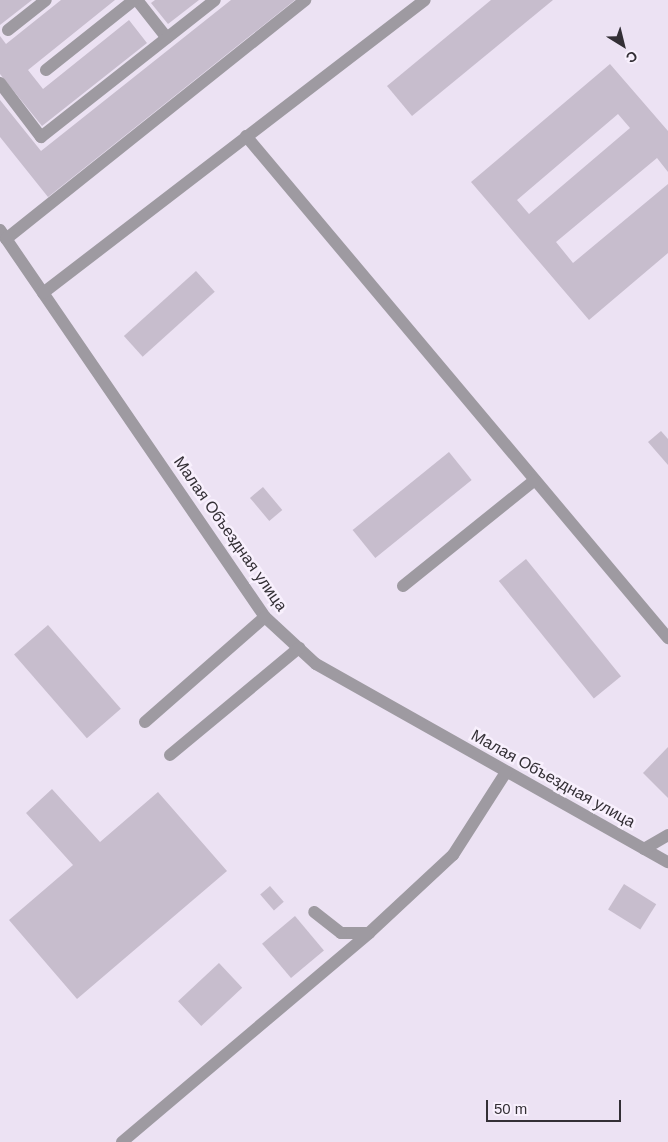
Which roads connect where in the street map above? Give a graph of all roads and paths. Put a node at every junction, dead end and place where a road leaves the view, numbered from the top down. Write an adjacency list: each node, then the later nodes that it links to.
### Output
1 (46, 0): 6 (street)
2 (136, 0): 7 (street); 8 (street)
3 (215, 0): 7 (street)
4 (305, 0): 11 (street)
5 (426, 0): 10 (street)
6 (8, 30)
7 (167, 38): 9 (street)
8 (46, 70)
9 (0, 83)
10 (246, 136): 12 (street); 13 (street)
11 (3, 235): 12 (street, Малая Объездная улица)
12 (43, 293): 15 (street, Малая Объездная улица)
13 (535, 480): 14 (street); 16 (street)
14 (403, 586)
15 (265, 617): 17 (street, Малая Объездная улица); 18 (street)
16 (668, 638)
17 (299, 648): 19 (street); 20 (street, Малая Объездная улица)
18 (146, 722)
19 (170, 755)
20 (506, 772): 22 (street, Малая Объездная улица); 25 (street)
21 (668, 835): 22 (street)
22 (644, 849): 23 (street, Малая Объездная улица)
23 (668, 862)
24 (314, 912): 25 (street)
25 (369, 933): 26 (street)
26 (122, 1142)

